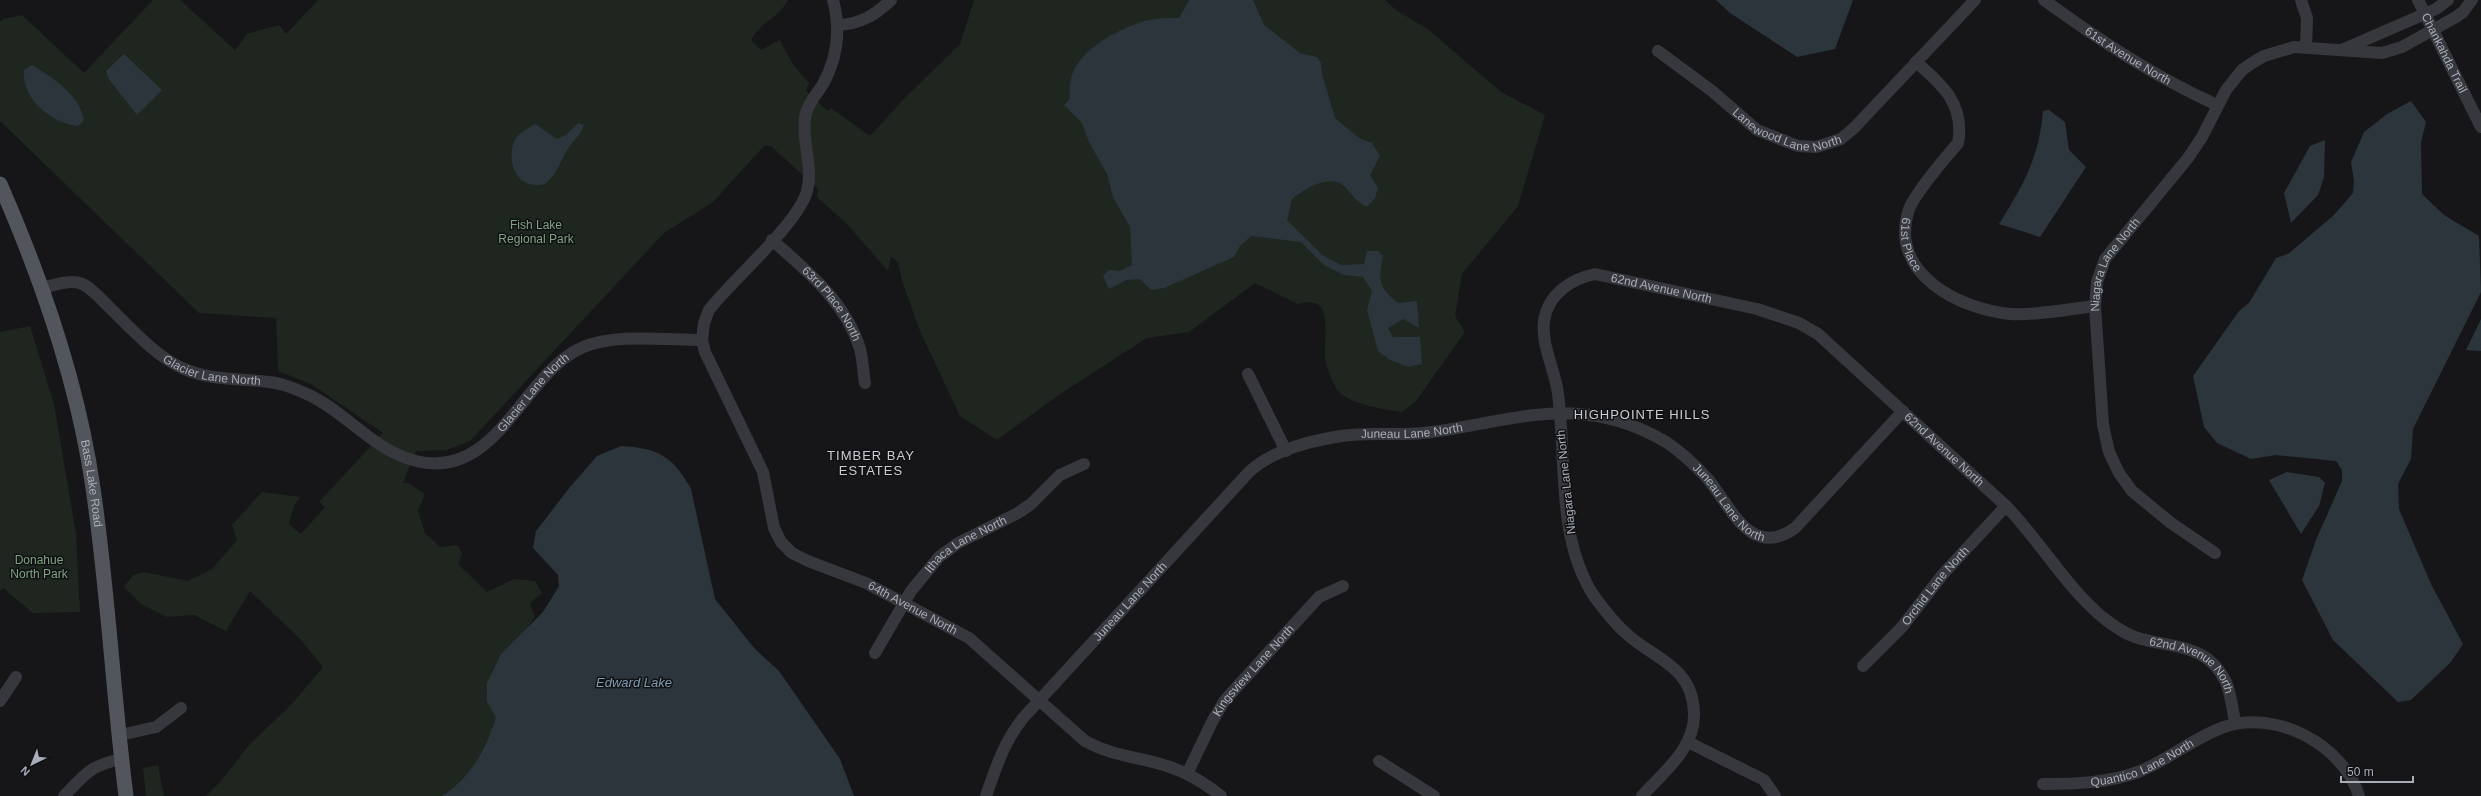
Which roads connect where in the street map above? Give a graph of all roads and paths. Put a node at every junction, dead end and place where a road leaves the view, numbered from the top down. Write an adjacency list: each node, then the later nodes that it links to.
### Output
1 (833, 0): 10 (street)
2 (891, 0): 10 (street)
3 (1974, 0): 15 (street, Lanewood Lane North)
4 (2044, 0): 16 (street, 61st Avenue North)
5 (2301, 0): 12 (street)
6 (2418, 0): 9 (street, Chankahda Trail)
7 (2448, 0): 9 (street, Niagara Lane North)
8 (2472, 0): 11 (street, Niagara Lane North)
9 (2425, 14): 11 (street, Chankahda Trail); 13 (street, Niagara Lane North)
10 (838, 25): 19 (street)
11 (2434, 30): 13 (street, Niagara Lane North); 17 (street, Chankahda Trail)
12 (2306, 47): 13 (street, Niagara Lane North); 16 (street, Niagara Lane North)
13 (2343, 49)
14 (1658, 51): 15 (street, Lanewood Lane North)
15 (1916, 62): 21 (street, 61st Place)
16 (2218, 105): 21 (street, Niagara Lane North)
17 (2481, 127)
18 (0, 184): 20 (main road, Bass Lake Road)
19 (772, 240): 22 (street); 24 (street, 63rd Place North)
20 (42, 288): 22 (street, Glacier Lane North); 40 (main road, Bass Lake Road)
21 (2095, 306): 30 (street, Niagara Lane North)
22 (702, 340): 32 (street, 64th Avenue North)
23 (1248, 374): 27 (street)
24 (865, 383)
25 (1903, 411): 26 (street, Juneau Lane North); 26 (street, 62nd Avenue North); 29 (street, 62nd Avenue North)
26 (1559, 414): 27 (street, Juneau Lane North); 41 (street, Niagara Lane North)
27 (1286, 451): 37 (street, Juneau Lane North)
28 (1084, 464): 32 (street, Ithaca Lane North)
29 (2006, 506): 34 (street, Orchid Lane North); 39 (street, 62nd Avenue North)
30 (2215, 553)
31 (1343, 586): 44 (street, Kingsview Lane North)
32 (904, 603): 33 (street, Ithaca Lane North); 37 (street, 64th Avenue North)
33 (875, 653)
34 (1863, 666)
35 (16, 677): 36 (street)
36 (0, 701)
37 (1039, 701): 44 (street, 64th Avenue North); 48 (street, Juneau Lane North)
38 (181, 708): 40 (street)
39 (2235, 723): 45 (street, Quantico Lane North); 53 (street)
40 (120, 735): 42 (main road, Bass Lake Road)
41 (1688, 742): 51 (street, Niagara Lane North); 52 (street)
42 (122, 759): 46 (street); 47 (main road, Bass Lake Road)
43 (1379, 761): 50 (street)
44 (1187, 774): 49 (street, 64th Avenue North)
45 (2043, 784)
46 (64, 796)
47 (126, 796)
48 (986, 796)
49 (1221, 796)
50 (1434, 796)
51 (1642, 796)
52 (1775, 796)
53 (2358, 796)

